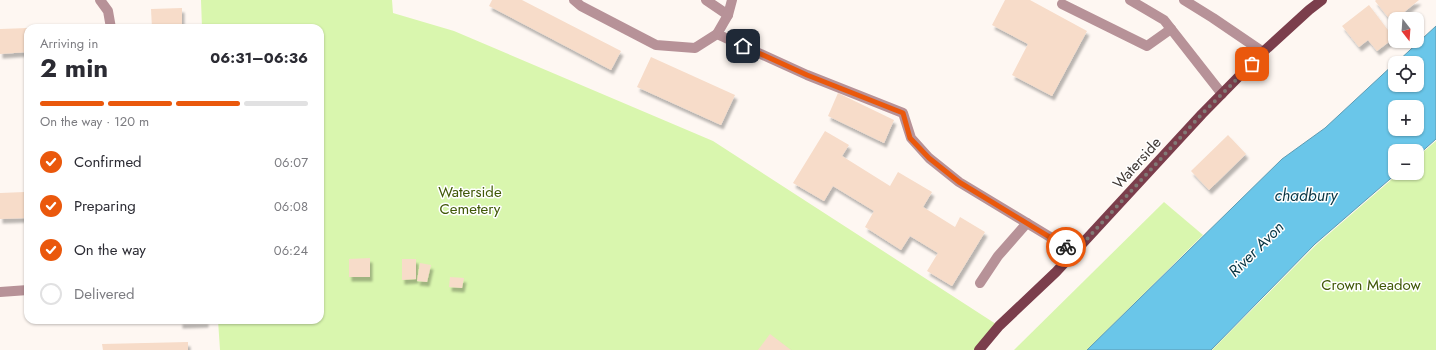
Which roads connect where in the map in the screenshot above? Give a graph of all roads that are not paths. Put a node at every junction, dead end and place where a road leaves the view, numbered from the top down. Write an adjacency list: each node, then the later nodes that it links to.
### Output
1 (100, 0): 10 (street)
2 (574, 0): 12 (street)
3 (706, 0): 9 (street)
4 (732, 0): 9 (street)
5 (1130, 0): 11 (street)
6 (1184, 0): 13 (street)
7 (1322, 0): 13 (main road, Waterside)
8 (1062, 4): 11 (street)
9 (728, 16): 12 (street)
10 (110, 24)
11 (1171, 29): 14 (street)
12 (717, 34): 15 (street)
13 (1263, 52): 14 (main road, Waterside)
14 (1222, 94): 16 (main road, Waterside)
15 (1027, 223): 16 (street); 17 (street)
16 (1075, 252): 20 (main road, Waterside)
17 (980, 283)
18 (24, 290): 19 (street)
19 (0, 292)
20 (979, 350)

